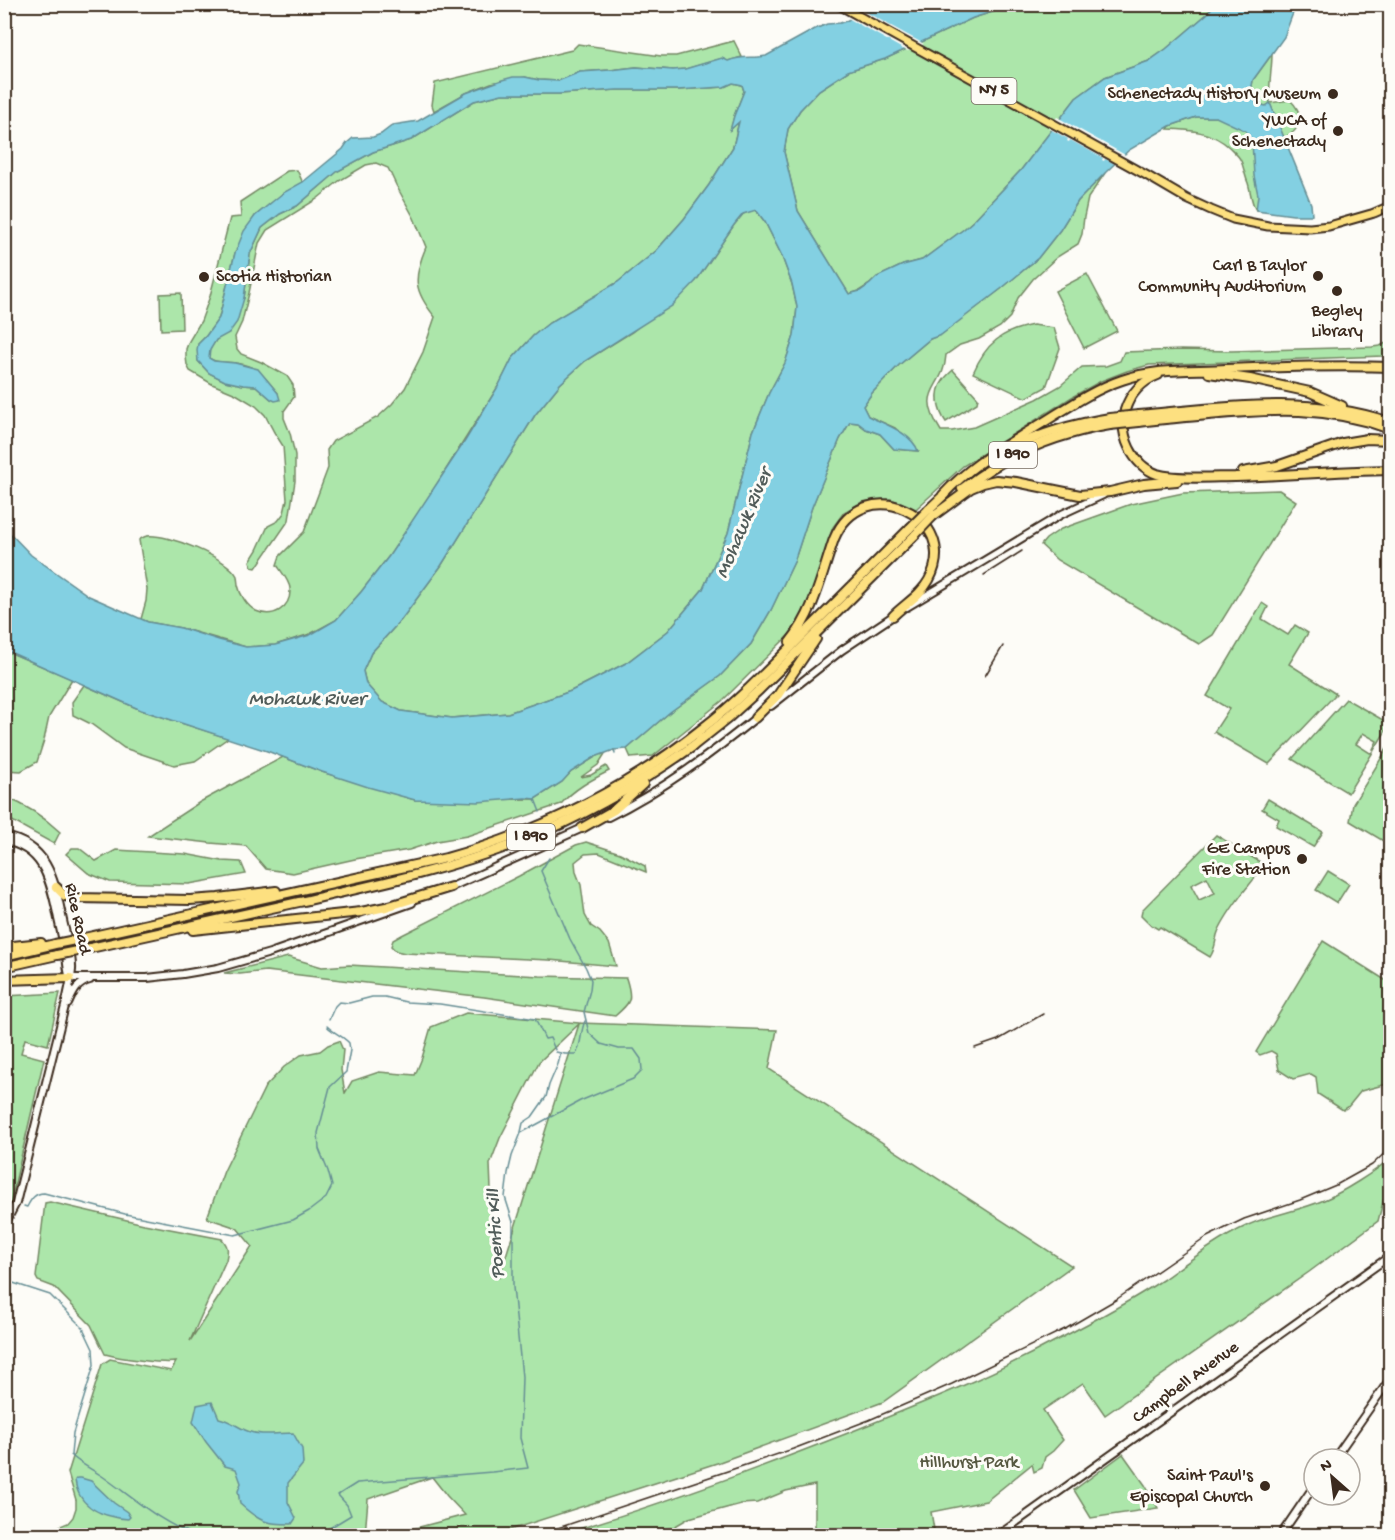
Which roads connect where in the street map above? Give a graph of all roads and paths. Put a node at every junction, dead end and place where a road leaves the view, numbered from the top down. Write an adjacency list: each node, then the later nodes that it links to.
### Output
1 (840, 6): 2 (main road, NY 5)
2 (1390, 206)
3 (1390, 364): 4 (highway)
4 (1187, 371): 6 (highway); 12 (highway); 14 (highway)
5 (1298, 408): 6 (highway, I 890); 7 (highway, I 890, bridge); 9 (highway, I 890)
6 (1358, 412): 8 (highway, I 890)
7 (1110, 422): 14 (highway, I 890); 15 (highway, I 890)
8 (1390, 422)
9 (1390, 429)
10 (1390, 440): 12 (highway)
11 (1390, 470): 12 (highway)
12 (1215, 477): 13 (highway)
13 (1110, 492): 15 (highway); 18 (main road)
14 (943, 495): 15 (highway, I 890)
15 (930, 513): 16 (highway, I 890, bridge)
16 (913, 531): 17 (highway, I 890); 19 (highway, I 890)
17 (858, 591): 20 (highway); 21 (highway, I 890)
18 (893, 616): 19 (highway); 20 (main road)
19 (754, 684): 25 (highway, I 890)
20 (755, 718): 22 (main road)
21 (693, 746): 22 (highway); 28 (highway, I 890)
22 (582, 828): 27 (main road)
23 (4, 836): 26 (main road, Rice Road)
24 (4, 841): 33 (main road, Rice Road)
25 (340, 882): 26 (highway); 29 (highway, I 890, bridge)
26 (56, 887): 33 (main road, Rice Road)
27 (451, 887): 28 (highway); 34 (main road)
28 (126, 940): 32 (highway, I 890, bridge)
29 (55, 943): 30 (highway); 31 (highway, I 890)
30 (4, 947)
31 (4, 956)
32 (4, 967)
33 (70, 978): 34 (main road); 35 (highway); 36 (main road)
34 (101, 978): 36 (main road)
35 (4, 980)
36 (63, 1013): 37 (main road)
37 (4, 1227)
38 (1390, 1256): 42 (main road, Campbell Avenue)
39 (1390, 1379): 40 (main road)
40 (1342, 1447)
41 (1302, 1504): 43 (main road)
42 (1001, 1536)
43 (1280, 1536)

